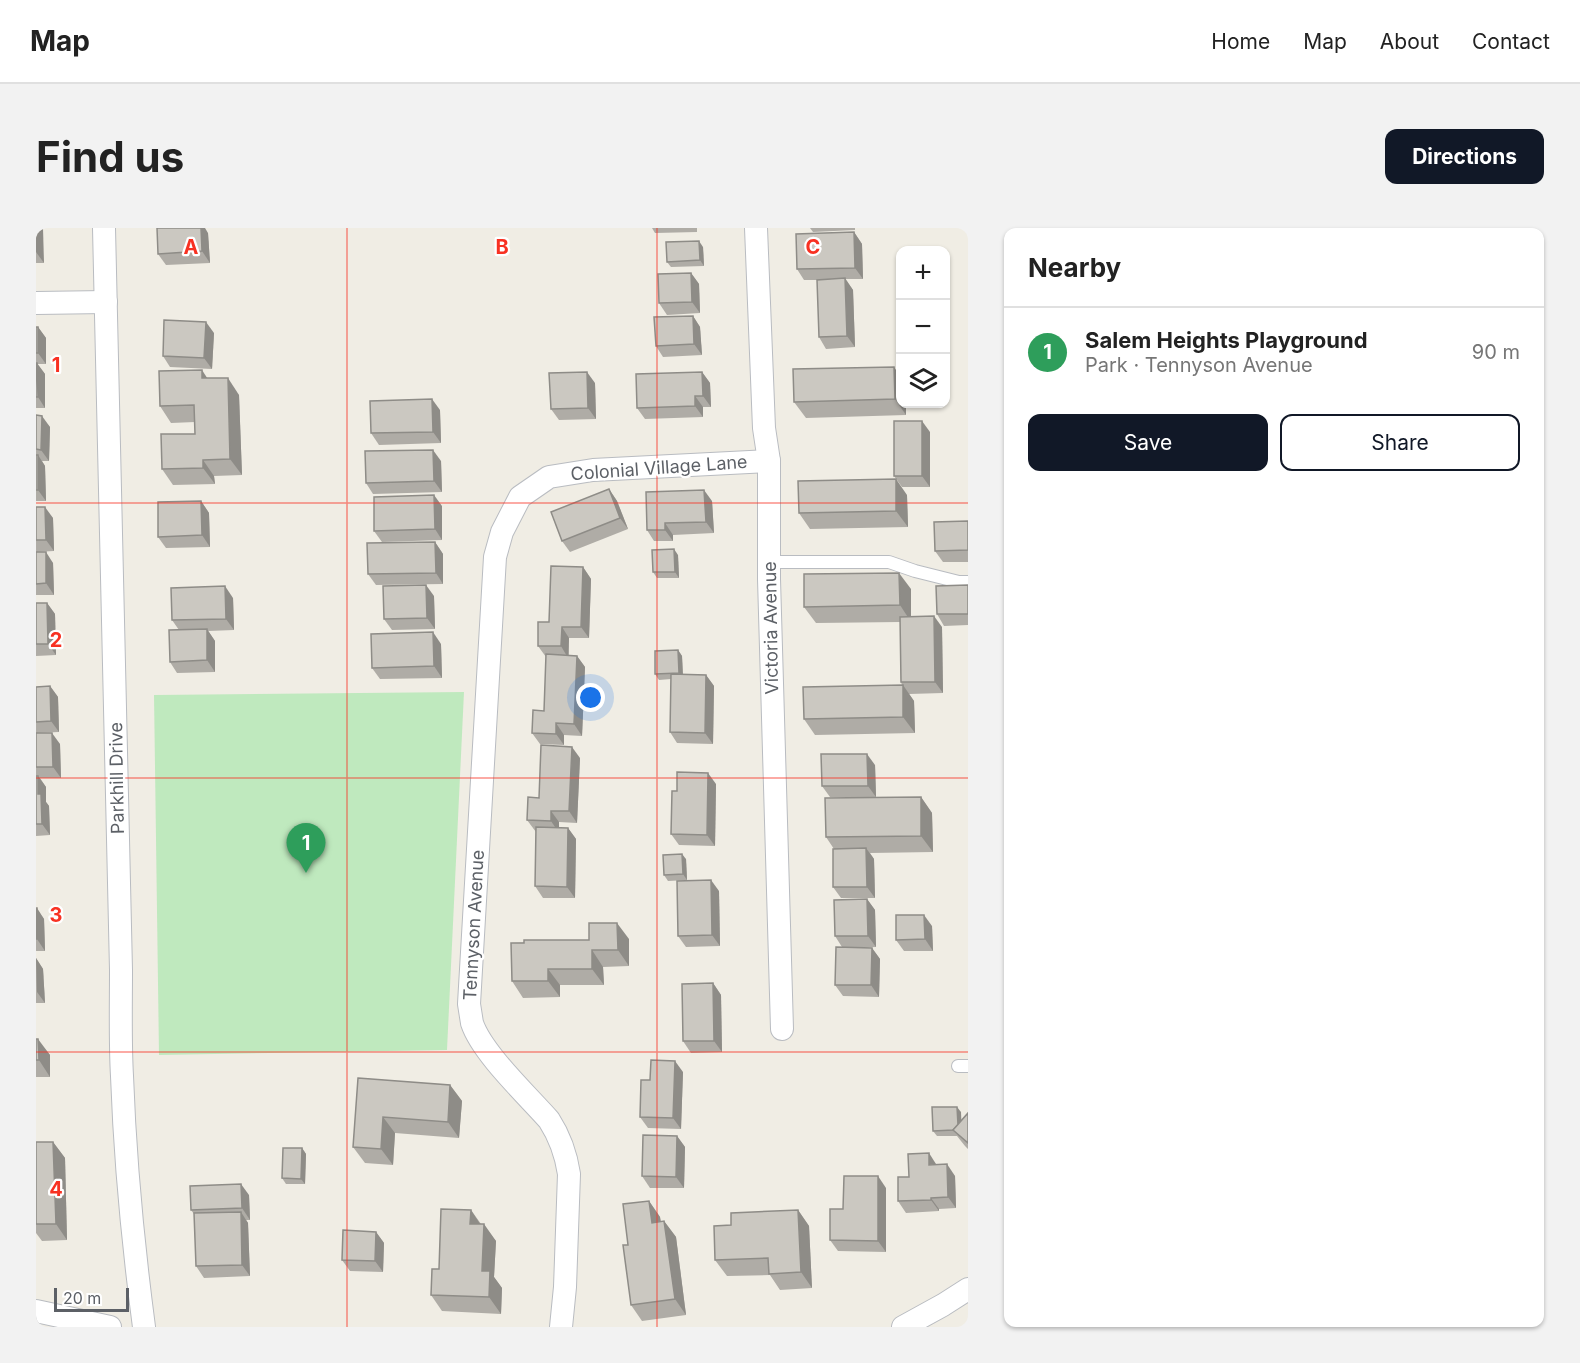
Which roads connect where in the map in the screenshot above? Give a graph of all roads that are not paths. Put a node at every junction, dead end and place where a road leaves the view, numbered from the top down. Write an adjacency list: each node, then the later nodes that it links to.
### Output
1 (104, 228): 3 (street, Parkhill Drive)
2 (756, 228): 5 (street, Victoria Avenue)
3 (106, 302): 4 (street); 13 (street, Parkhill Drive)
4 (36, 303)
5 (769, 461): 6 (street, Colonial Village Lane); 7 (street, Victoria Avenue)
6 (520, 497): 14 (street, Tennyson Avenue)
7 (769, 562): 8 (lane); 9 (street, Victoria Avenue)
8 (968, 582)
9 (782, 1029)
10 (968, 1288): 15 (street)
11 (36, 1311): 12 (street)
12 (110, 1327)
13 (144, 1327)
14 (561, 1327)
15 (903, 1327)

